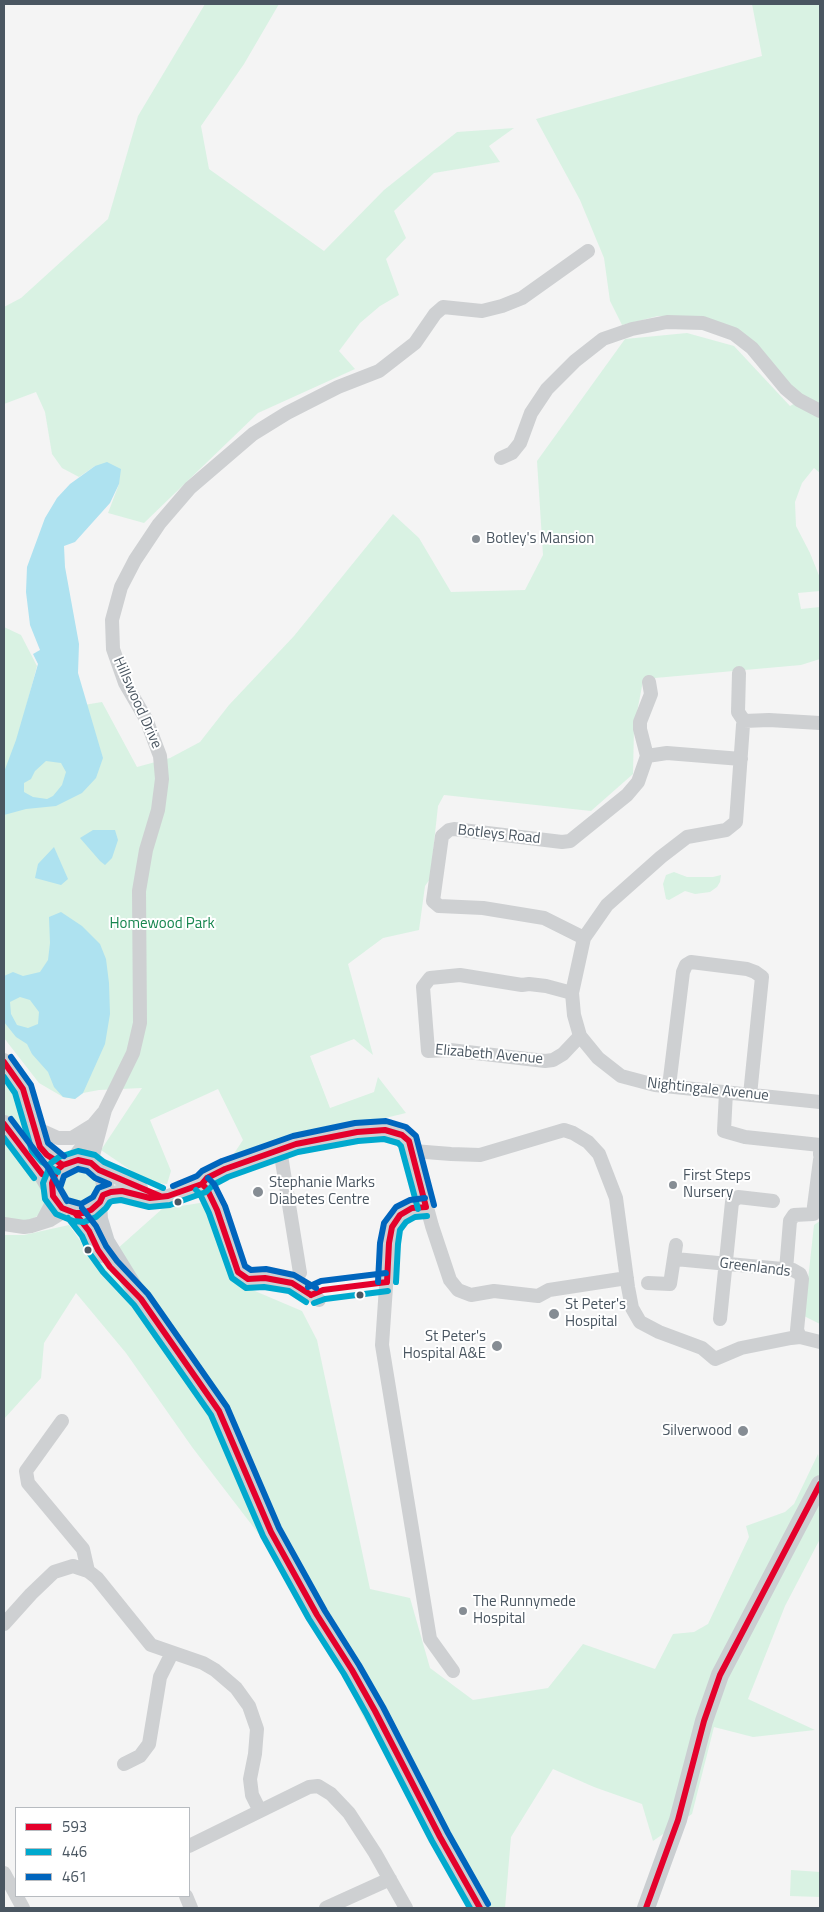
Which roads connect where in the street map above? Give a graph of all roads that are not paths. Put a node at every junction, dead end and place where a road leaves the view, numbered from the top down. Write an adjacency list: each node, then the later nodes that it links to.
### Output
1 (588, 250): 18 (street, Hillswood Drive)
2 (820, 411): 3 (street)
3 (501, 458)
4 (739, 672): 6 (street, Nightingale Avenue)
5 (649, 682): 8 (street)
6 (744, 721): 7 (street); 9 (street, Nightingale Avenue)
7 (820, 723)
8 (647, 756): 9 (street); 10 (street, Botleys Road)
9 (741, 759): 10 (street, Nightingale Avenue)
10 (584, 938): 11 (street, Nightingale Avenue)
11 (572, 992): 12 (street, Nightingale Avenue); 12 (street, Elizabeth Avenue)
12 (580, 1036): 14 (street, Nightingale Avenue)
13 (4, 1062): 21 (main road)
14 (669, 1086): 15 (street, Nightingale Avenue); 16 (street)
15 (726, 1092): 16 (street, Nightingale Avenue); 24 (street)
16 (750, 1095): 17 (street, Nightingale Avenue)
17 (820, 1102)
18 (105, 1110): 20 (street, Hillswood Drive); 27 (street, Hillswood Drive)
19 (4, 1124): 32 (main road)
20 (94, 1124): 21 (street, Hillswood Drive); 26 (street, Hillswood Drive)
21 (36, 1128): 26 (main road)
22 (280, 1149): 23 (street); 28 (street); 37 (street)
23 (413, 1151): 33 (street); 38 (street)
24 (820, 1155)
25 (820, 1160): 36 (street)
26 (67, 1163): 27 (main road); 32 (main road)
27 (95, 1167): 29 (street); 30 (main road)
28 (202, 1184): 29 (street); 37 (street)
29 (160, 1196): 30 (street)
30 (101, 1200): 32 (main road); 40 (main road)
31 (773, 1201): 35 (street)
32 (62, 1203): 34 (street); 40 (main road)
33 (426, 1207): 38 (street); 50 (street)
34 (4, 1224)
35 (725, 1264): 36 (street, Greenlands); 39 (street, Greenlands); 42 (street)
36 (786, 1270): 43 (street, Greenlands)
37 (296, 1278): 41 (street)
38 (626, 1278): 43 (street)
39 (648, 1283)
40 (141, 1299): 59 (main road)
41 (319, 1300)
42 (720, 1319)
43 (800, 1337): 44 (street)
44 (820, 1342)
45 (62, 1421): 47 (street)
46 (820, 1484): 60 (main road)
47 (88, 1571): 48 (street); 49 (street)
48 (4, 1624)
49 (172, 1654): 51 (street); 52 (street)
50 (454, 1671)
51 (124, 1764)
52 (260, 1811): 53 (street); 55 (street)
53 (190, 1846)
54 (4, 1872): 56 (street)
55 (390, 1879): 57 (street); 58 (street)
56 (15, 1893)
57 (326, 1908)
58 (406, 1908)
59 (480, 1908)
60 (646, 1908)

